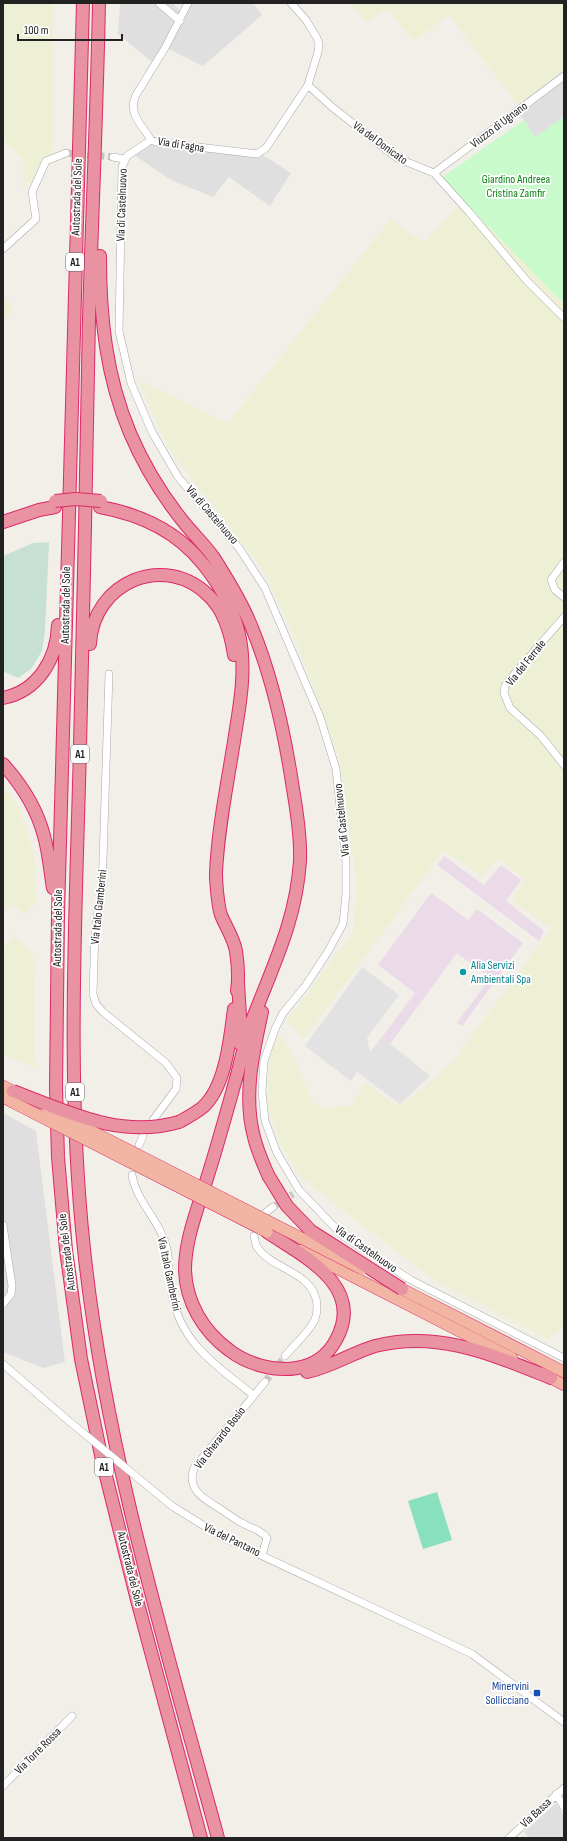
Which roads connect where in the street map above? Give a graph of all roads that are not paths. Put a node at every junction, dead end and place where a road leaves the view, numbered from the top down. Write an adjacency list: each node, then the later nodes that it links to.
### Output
1 (83, 3): 23 (highway, Autostrada del Sole / A1)
2 (100, 3): 14 (highway, Autostrada del Sole / A1)
3 (159, 3): 6 (street)
4 (188, 3): 6 (street, Via di Fagna)
5 (291, 3): 8 (street)
6 (180, 21): 9 (street, Via di Fagna)
7 (563, 80): 13 (street, Viuzzo di Ugnano)
8 (308, 85): 9 (street, Via di Fagna); 13 (street, Via del Donicato)
9 (151, 140): 12 (street)
10 (66, 153): 15 (street)
11 (113, 157): 12 (street)
12 (124, 159): 48 (street, Via di Castelnuovo)
13 (434, 174): 16 (street, Via del Donicato)
14 (95, 191): 22 (highway); 27 (highway, Autostrada del Sole / A1)
15 (3, 249)
16 (564, 318)
17 (55, 504): 18 (highway); 19 (highway); 20 (highway)
18 (100, 504): 22 (highway); 29 (highway)
19 (3, 515)
20 (3, 522)
21 (564, 562): 24 (street)
22 (222, 572): 33 (highway)
23 (67, 577): 28 (highway); 32 (highway, Autostrada del Sole / A1)
24 (564, 597)
25 (564, 617): 31 (street, Via del Ferrale)
26 (109, 674): 36 (street, Via Italo Gamberini)
27 (82, 677): 29 (highway); 65 (highway, Autostrada del Sole / A1)
28 (3, 698)
29 (240, 698): 34 (highway)
30 (3, 764): 32 (highway)
31 (564, 765)
32 (58, 915): 64 (highway, Autostrada del Sole / A1)
33 (270, 976): 43 (highway); 45 (highway, bridge)
34 (238, 983): 35 (highway, bridge); 53 (highway)
35 (8, 1094): 43 (highway, bridge); 45 (highway, bridge)
36 (153, 1120)
37 (143, 1136): 38 (street)
38 (138, 1145)
39 (132, 1175): 56 (street, Via Italo Gamberini)
40 (273, 1207): 41 (street)
41 (264, 1214)
42 (3, 1225): 46 (street)
43 (267, 1232): 53 (highway)
44 (254, 1236): 47 (street)
45 (402, 1289): 51 (highway)
46 (3, 1304)
47 (285, 1356)
48 (564, 1358)
49 (3, 1364): 52 (street, Via del Pantano)
50 (3, 1368): 52 (street, Via del Pantano)
51 (564, 1372)
52 (12, 1373): 57 (street, Via del Pantano, bridge)
53 (551, 1378): 55 (highway)
54 (265, 1382): 56 (street, Via Gherardo Bosio)
55 (564, 1385)
56 (253, 1395): 57 (street, Via Gherardo Bosio)
57 (262, 1555): 59 (street, Via del Pantano)
58 (72, 1716): 60 (street, Via Torre Rossa)
59 (564, 1722)
60 (3, 1786)
61 (564, 1788): 62 (street, Via Bassa)
62 (556, 1794): 63 (street); 66 (street, Via Bassa)
63 (564, 1807)
64 (201, 1838)
65 (218, 1838)
66 (509, 1838)

